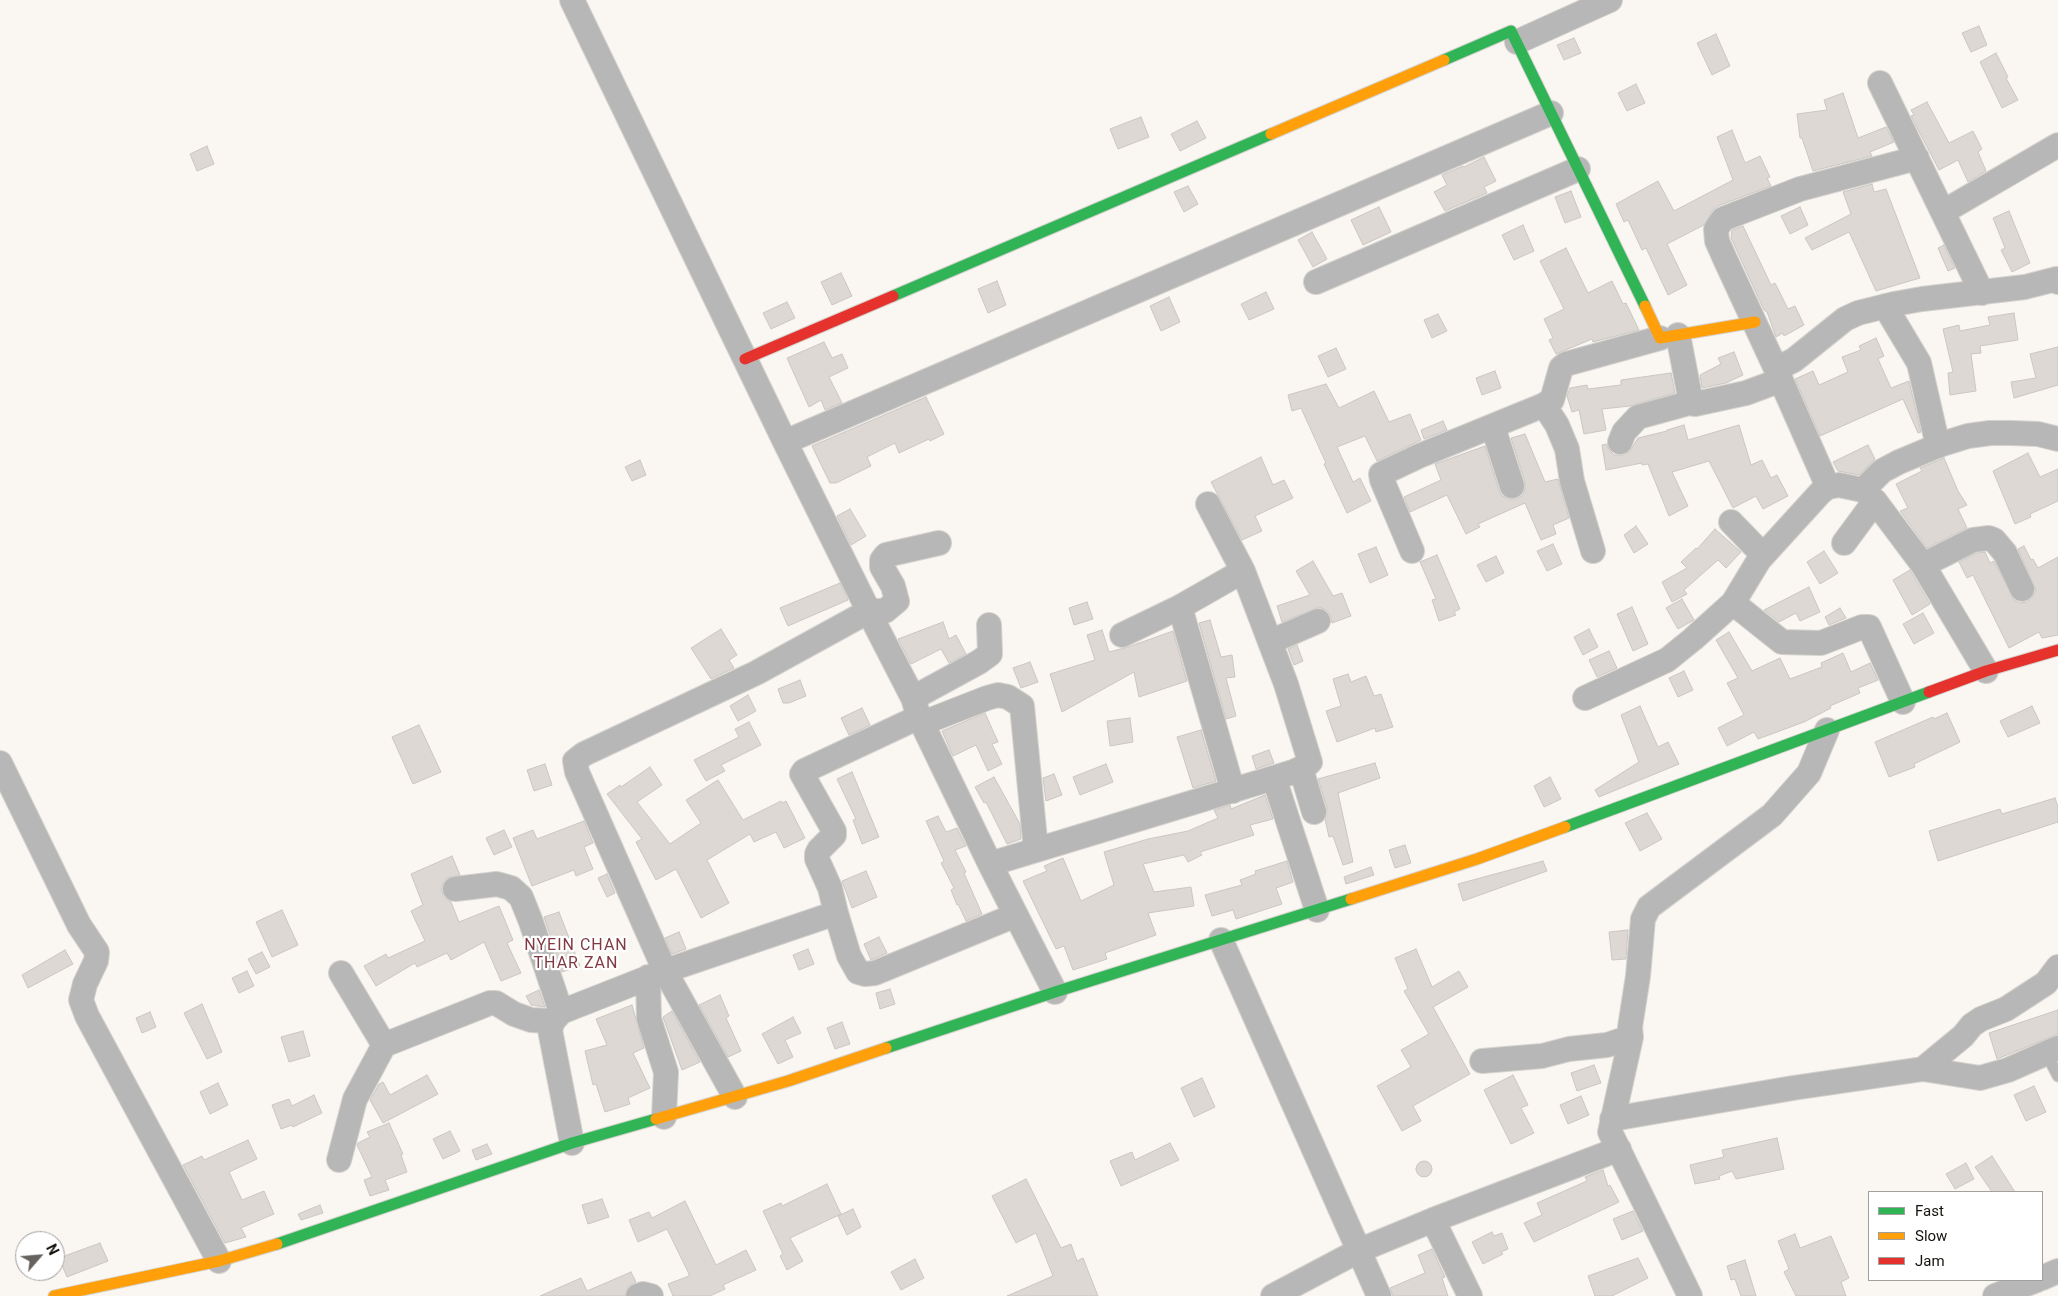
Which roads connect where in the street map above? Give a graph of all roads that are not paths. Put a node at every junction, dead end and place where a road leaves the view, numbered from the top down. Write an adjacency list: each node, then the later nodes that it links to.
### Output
1 (572, 0): 16 (street)
2 (1610, 0): 3 (street)
3 (1517, 42): 5 (street); 16 (street)
4 (1880, 83): 7 (street)
5 (1551, 113): 8 (street); 22 (street)
6 (2058, 145): 9 (street)
7 (1917, 158): 9 (street); 14 (street)
8 (1578, 169): 11 (street); 15 (street)
9 (1943, 212): 12 (street)
10 (2057, 279): 12 (street)
11 (1316, 282)
12 (1982, 293): 13 (street)
13 (1885, 306): 17 (street); 24 (street)
14 (1755, 322): 15 (street); 17 (street)
15 (1669, 336): 18 (street); 19 (street)
16 (745, 359): 22 (street)
17 (1779, 375): 18 (street); 26 (street)
18 (1693, 402): 23 (street)
19 (1544, 405): 20 (street); 33 (street)
20 (1493, 427): 25 (street); 32 (street)
21 (2058, 439): 24 (street)
22 (785, 442): 40 (street)
23 (1620, 442)
24 (1938, 446): 27 (street)
25 (1512, 486)
26 (1828, 487): 27 (street); 34 (street)
27 (1869, 496): 31 (street); 35 (street)
28 (1208, 504): 36 (street)
29 (1731, 522): 34 (street)
30 (939, 543): 40 (street)
31 (1844, 543)
32 (1412, 551)
33 (1593, 551)
34 (1764, 555): 38 (street)
35 (1923, 565): 37 (street); 46 (street)
36 (1243, 571): 39 (street); 44 (street)
37 (2022, 588)
38 (1733, 603): 47 (street); 48 (street)
39 (1180, 608): 43 (street); 54 (street)
40 (869, 611): 49 (street); 65 (street)
41 (1318, 622): 44 (street)
42 (990, 625): 49 (street)
43 (1122, 635)
44 (1270, 642): 52 (street)
45 (2058, 650): 46 (street)
46 (1986, 671): 48 (street)
47 (1585, 698)
48 (1903, 702): 50 (street)
49 (919, 713): 56 (street); 57 (street); 60 (street)
50 (1827, 730): 59 (street); 68 (street)
51 (0, 762): 82 (street)
52 (1301, 769): 53 (street); 55 (street)
53 (1274, 778): 54 (street); 59 (street)
54 (1233, 791): 56 (street)
55 (1314, 812)
56 (1036, 850): 57 (street)
57 (990, 864): 61 (street)
58 (455, 889): 67 (street)
59 (1318, 910): 62 (street)
60 (836, 913): 61 (street); 65 (street)
61 (1016, 914): 66 (street)
62 (1225, 950): 66 (street); 81 (street)
63 (2058, 967): 72 (street)
64 (342, 973): 69 (street)
65 (656, 974): 67 (street); 74 (street); 75 (street)
66 (1055, 992): 74 (street)
67 (556, 1016): 69 (street); 77 (street)
68 (1631, 1037): 71 (street); 76 (street)
69 (384, 1045): 79 (street)
70 (2052, 1051): 72 (street); 73 (lane)
71 (1482, 1061)
72 (1923, 1069): 76 (street)
73 (2058, 1076)
74 (735, 1097): 75 (street)
75 (664, 1117): 77 (street)
76 (1612, 1119): 78 (street)
77 (572, 1143): 82 (street)
78 (1619, 1149): 80 (street); 93 (street)
79 (339, 1160)
80 (1433, 1220): 81 (street); 92 (street)
81 (1358, 1251): 90 (street); 91 (street)
82 (219, 1261): 87 (street)
83 (2058, 1271): 84 (street)
84 (2043, 1278)
85 (2034, 1281): 86 (street)
86 (2001, 1291)
87 (54, 1296)
88 (638, 1296): 89 (street)
89 (651, 1296)
90 (1273, 1296)
91 (1379, 1296)
92 (1470, 1296)
93 (1690, 1296)

